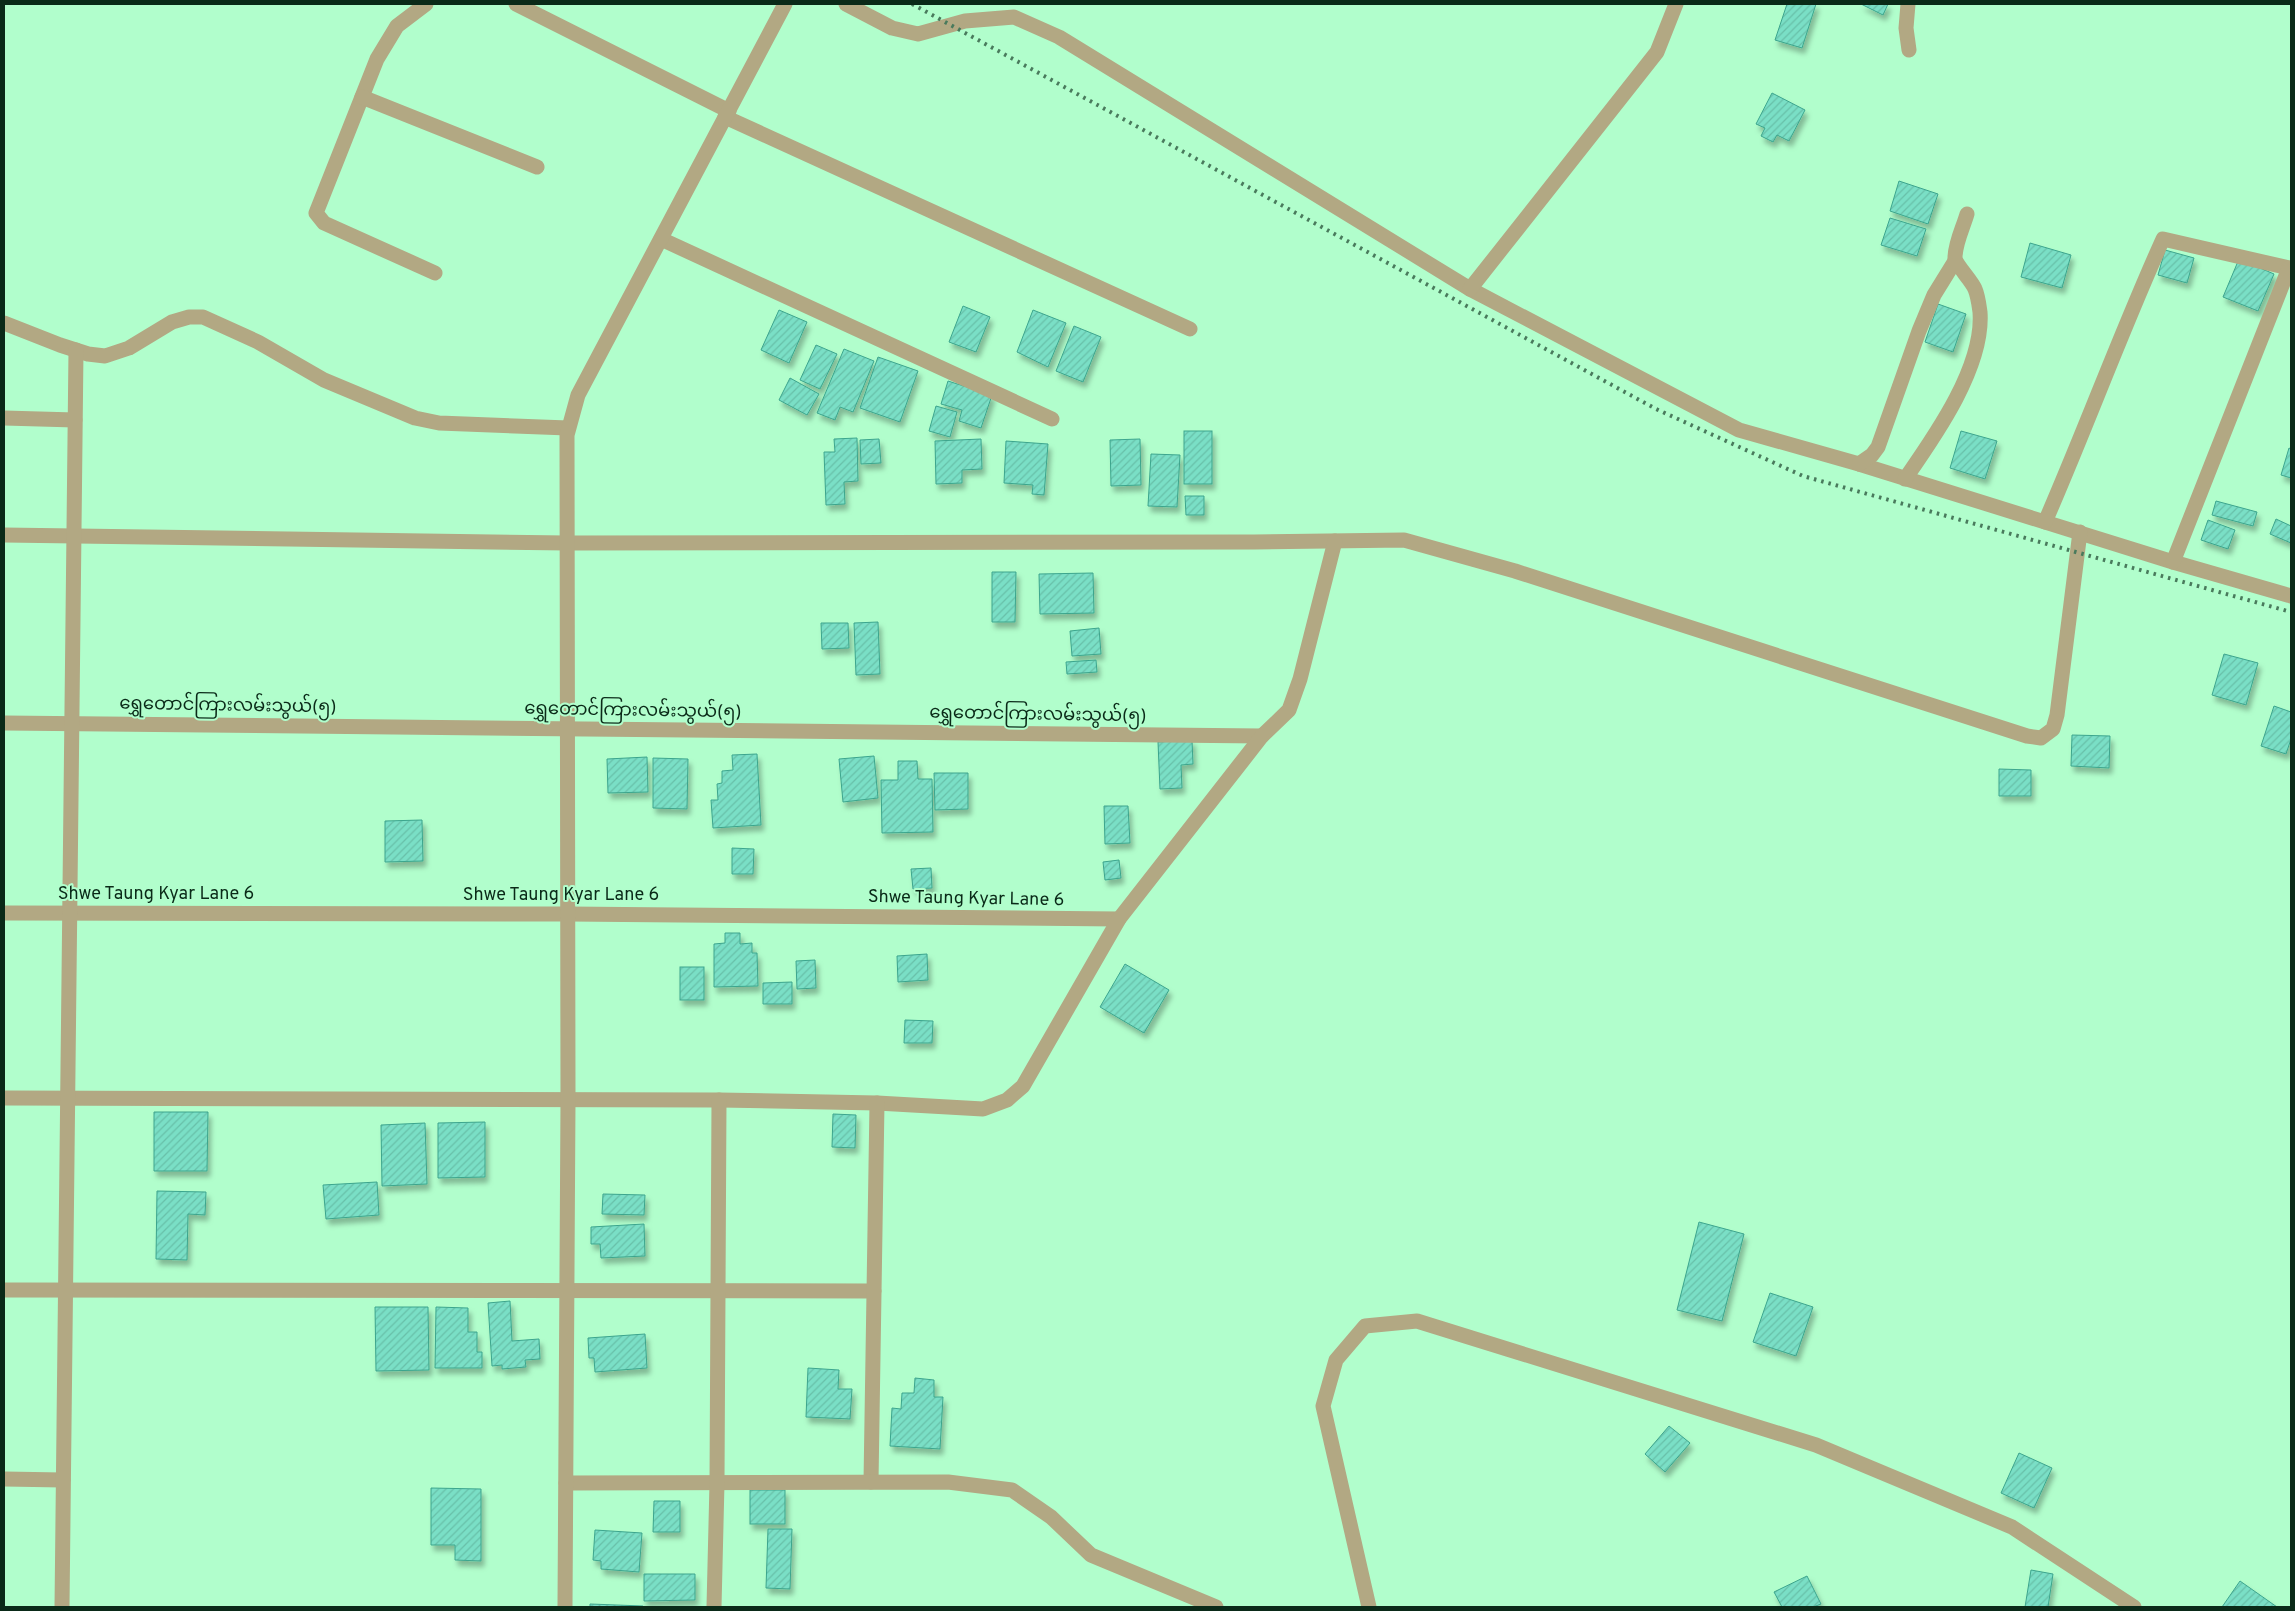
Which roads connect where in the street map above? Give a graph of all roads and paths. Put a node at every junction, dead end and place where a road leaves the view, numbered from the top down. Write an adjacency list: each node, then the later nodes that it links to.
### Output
1 (426, 4): 8 (street)
2 (516, 4): 9 (street)
3 (785, 4): 9 (street)
4 (846, 4): 16 (street)
5 (1676, 4): 16 (street)
6 (1908, 4): 7 (street)
7 (1909, 50)
8 (362, 97): 10 (street); 15 (street)
9 (727, 114): 12 (street); 18 (street)
10 (537, 167)
11 (1967, 214): 13 (street)
12 (661, 239): 21 (street); 23 (street)
13 (1955, 260): 24 (street); 25 (street)
14 (2290, 269): 26 (street); 32 (street)
15 (435, 273)
16 (1470, 289): 24 (street)
17 (4, 323): 19 (street)
18 (1190, 329)
19 (76, 350): 22 (street); 23 (street)
20 (4, 418): 22 (street)
21 (1052, 419)
22 (75, 420): 29 (street)
23 (568, 428): 31 (street)
24 (1859, 464): 25 (street)
25 (1905, 479): 26 (street)
26 (2044, 522): 27 (street)
27 (2080, 532): 30 (street); 32 (street)
28 (4, 535): 29 (street)
29 (72, 536): 31 (street); 35 (street)
30 (1335, 541): 31 (street); 37 (street)
31 (567, 543): 36 (street)
32 (2173, 562): 33 (street)
33 (2291, 596)
34 (4, 723): 35 (street, ရွှေတောင်ကြားလမ်းသွယ်(၅))
35 (70, 723): 36 (street, ရွှေတောင်ကြားလမ်းသွယ်(၅)); 39 (street)
36 (567, 729): 37 (street, ရွှေတောင်ကြားလမ်းသွယ်(၅)); 40 (street)
37 (1262, 736): 41 (street)
38 (4, 913): 39 (street, Shwe Taung Kyar Lane 6)
39 (68, 913): 40 (street, Shwe Taung Kyar Lane 6); 43 (street)
40 (568, 914): 41 (street, Shwe Taung Kyar Lane 6); 44 (street)
41 (1119, 919): 46 (street)
42 (4, 1098): 43 (street)
43 (66, 1099): 44 (street); 49 (street)
44 (568, 1100): 45 (street); 48 (street)
45 (719, 1100): 46 (street); 50 (street)
46 (877, 1103): 51 (street)
47 (4, 1290): 49 (street)
48 (567, 1290): 49 (street); 50 (street); 55 (street)
49 (64, 1291): 53 (street)
50 (718, 1291): 51 (street); 56 (street)
51 (874, 1291): 54 (street)
52 (4, 1479): 53 (street)
53 (63, 1480): 57 (street)
54 (871, 1482): 56 (street); 60 (street)
55 (566, 1483): 56 (street); 58 (street)
56 (717, 1483): 59 (street)
57 (62, 1607)
58 (565, 1607)
59 (714, 1607)
60 (1216, 1607)
61 (1369, 1607): 62 (street)
62 (2134, 1607)

